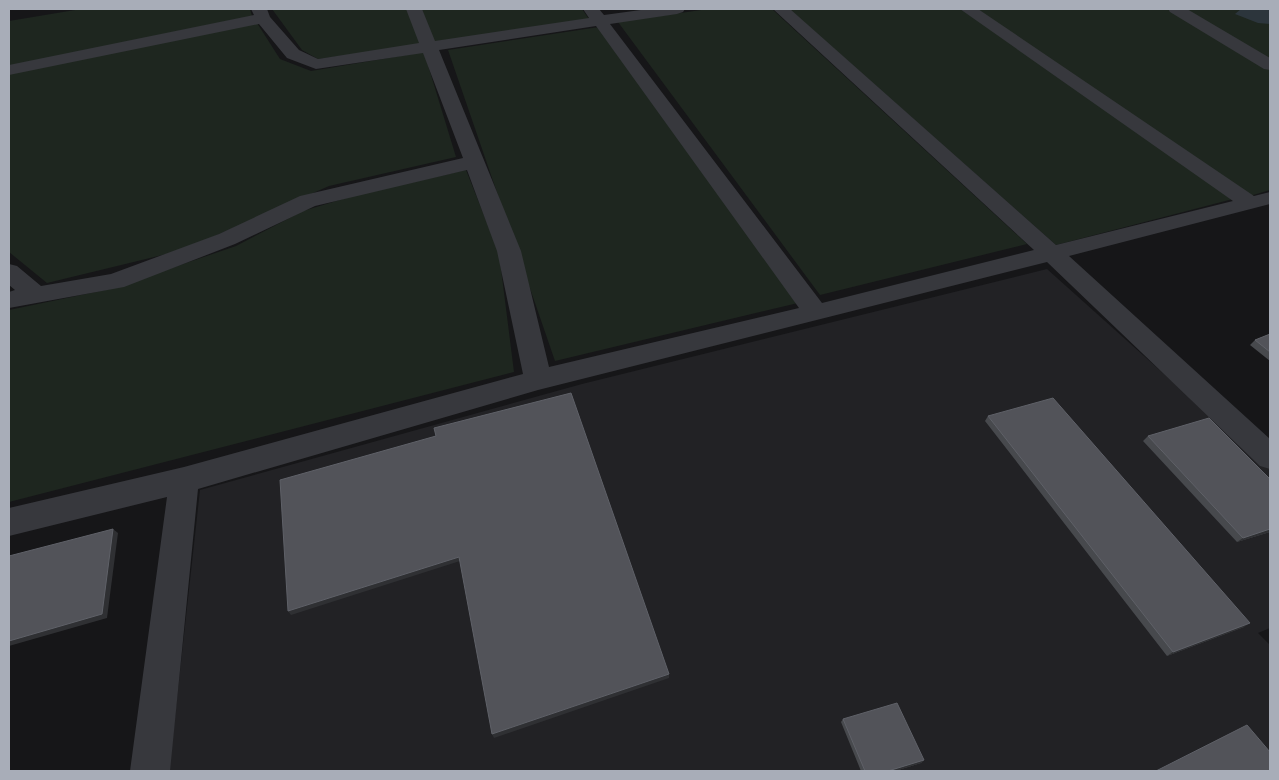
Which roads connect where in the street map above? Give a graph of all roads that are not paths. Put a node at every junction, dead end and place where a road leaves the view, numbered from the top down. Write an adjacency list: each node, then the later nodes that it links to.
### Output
1 (414, 9): 8 (lane)
2 (677, 9): 7 (lane)
3 (781, 9): 13 (lane)
4 (968, 9): 12 (lane)
5 (1176, 9): 9 (lane)
6 (261, 13): 8 (lane); 10 (lane)
7 (595, 15): 8 (lane); 17 (lane)
8 (428, 48): 11 (lane)
9 (1270, 65)
10 (9, 70)
11 (473, 162): 15 (lane); 18 (lane)
12 (1260, 200): 13 (lane)
13 (1052, 254): 17 (lane); 19 (lane)
14 (9, 272): 15 (lane)
15 (35, 294): 16 (lane)
16 (9, 300)
17 (816, 313): 18 (lane)
18 (538, 380): 20 (lane)
19 (1270, 457)
20 (184, 480): 21 (lane); 22 (lane)
21 (9, 522)
22 (150, 771)

